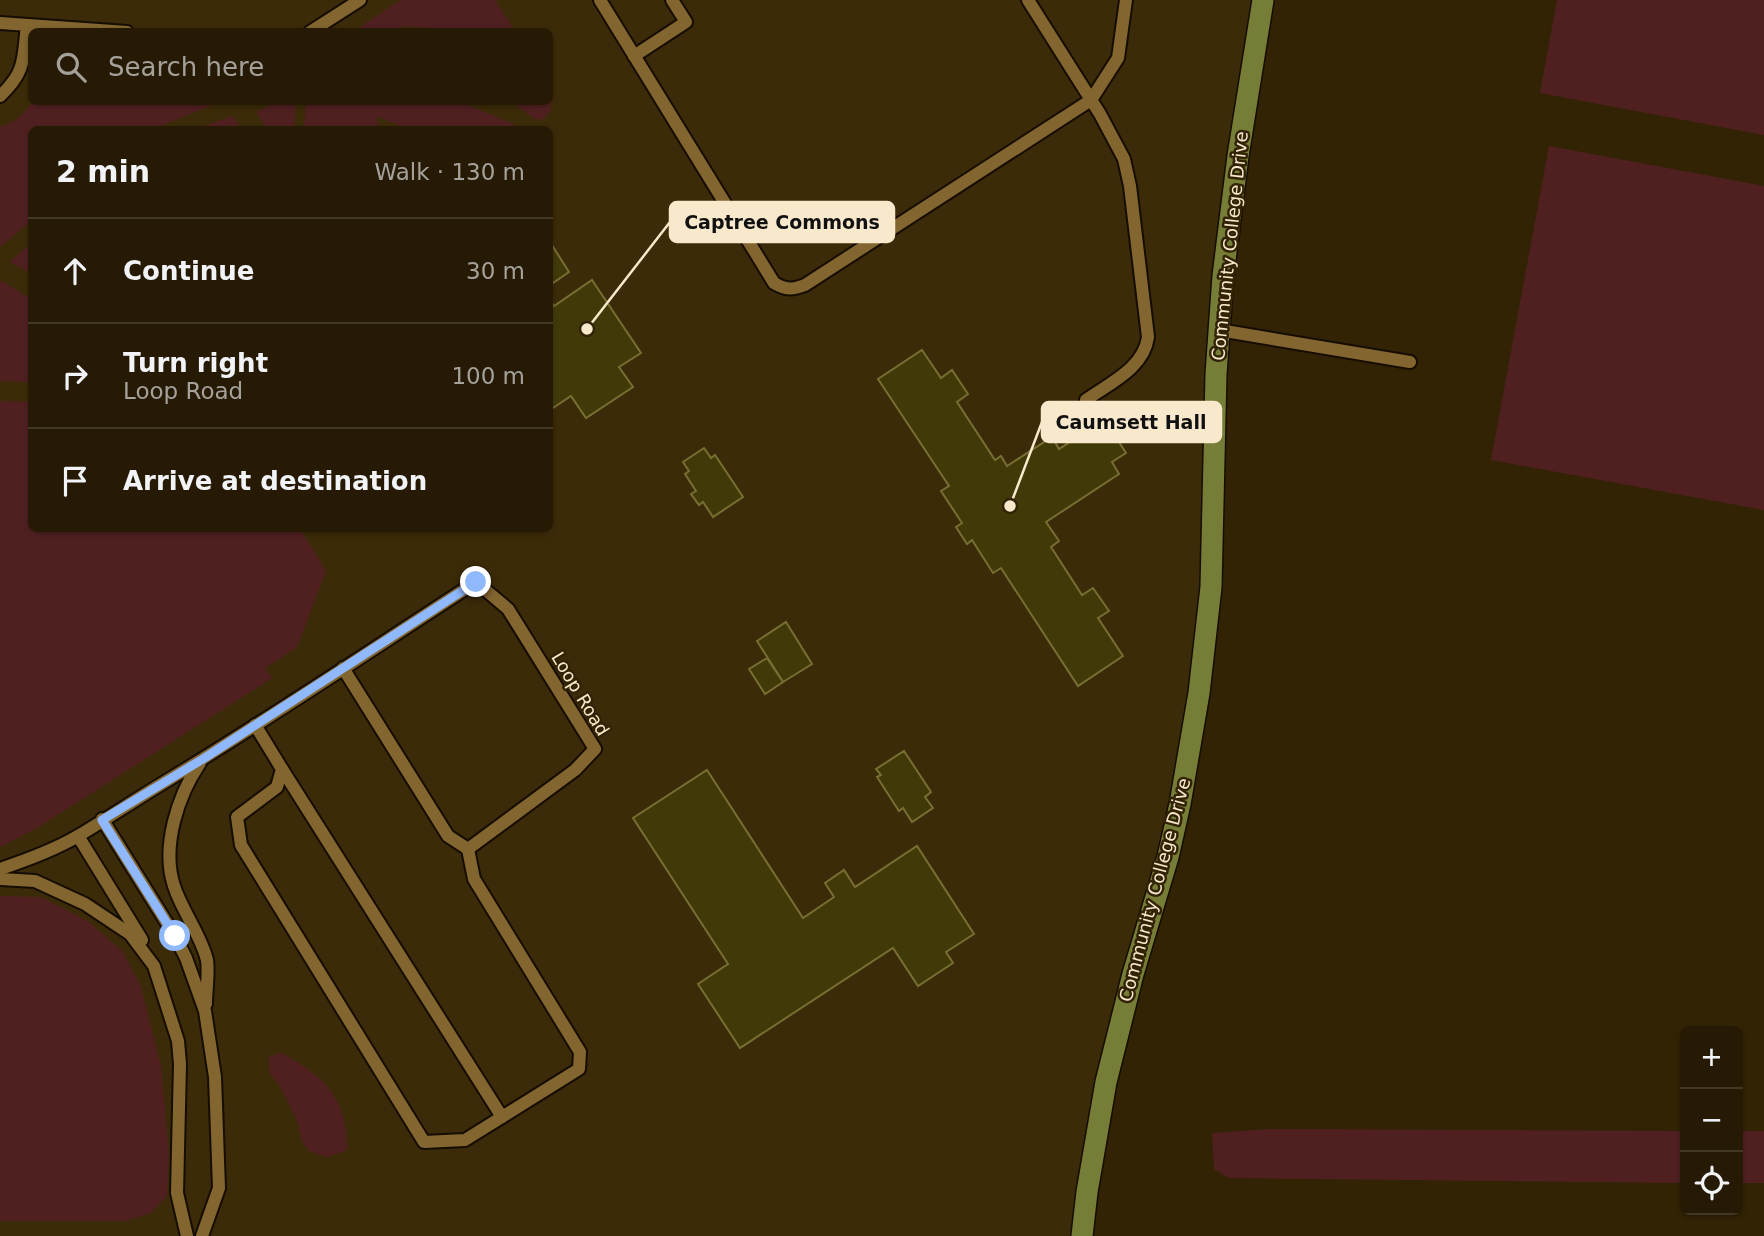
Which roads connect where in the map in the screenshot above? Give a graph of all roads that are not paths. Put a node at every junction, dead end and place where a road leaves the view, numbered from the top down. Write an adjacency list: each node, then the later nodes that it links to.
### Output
1 (360, 0): 10 (lane)
2 (600, 0): 11 (lane)
3 (672, 0): 11 (lane)
4 (1028, 0): 13 (lane)
5 (1126, 0): 13 (lane)
6 (1264, 0): 14 (main road, Community College Drive)
7 (0, 23): 8 (lane)
8 (27, 25): 9 (lane); 12 (lane)
9 (70, 28)
10 (316, 28)
11 (634, 56): 13 (lane)
12 (0, 96)
13 (1091, 100): 16 (lane)
14 (1219, 330): 15 (lane); 31 (main road, Community College Drive)
15 (1410, 362)
16 (1086, 400)
17 (342, 668): 18 (lane, Loop Road); 23 (lane); 23 (lane, Loop Road)
18 (255, 725): 19 (lane, Loop Road); 20 (lane)
19 (203, 759): 21 (lane, Loop Road); 27 (lane)
20 (282, 769): 28 (lane); 28 (lane)
21 (102, 820): 22 (lane, Loop Road); 27 (lane)
22 (78, 836): 24 (lane, Loop Road); 26 (lane)
23 (468, 849): 28 (lane)
24 (0, 869)
25 (0, 879): 26 (lane)
26 (154, 966): 29 (lane)
27 (205, 1011): 30 (lane)
28 (502, 1117)
29 (187, 1236)
30 (202, 1236)
31 (1082, 1236)

